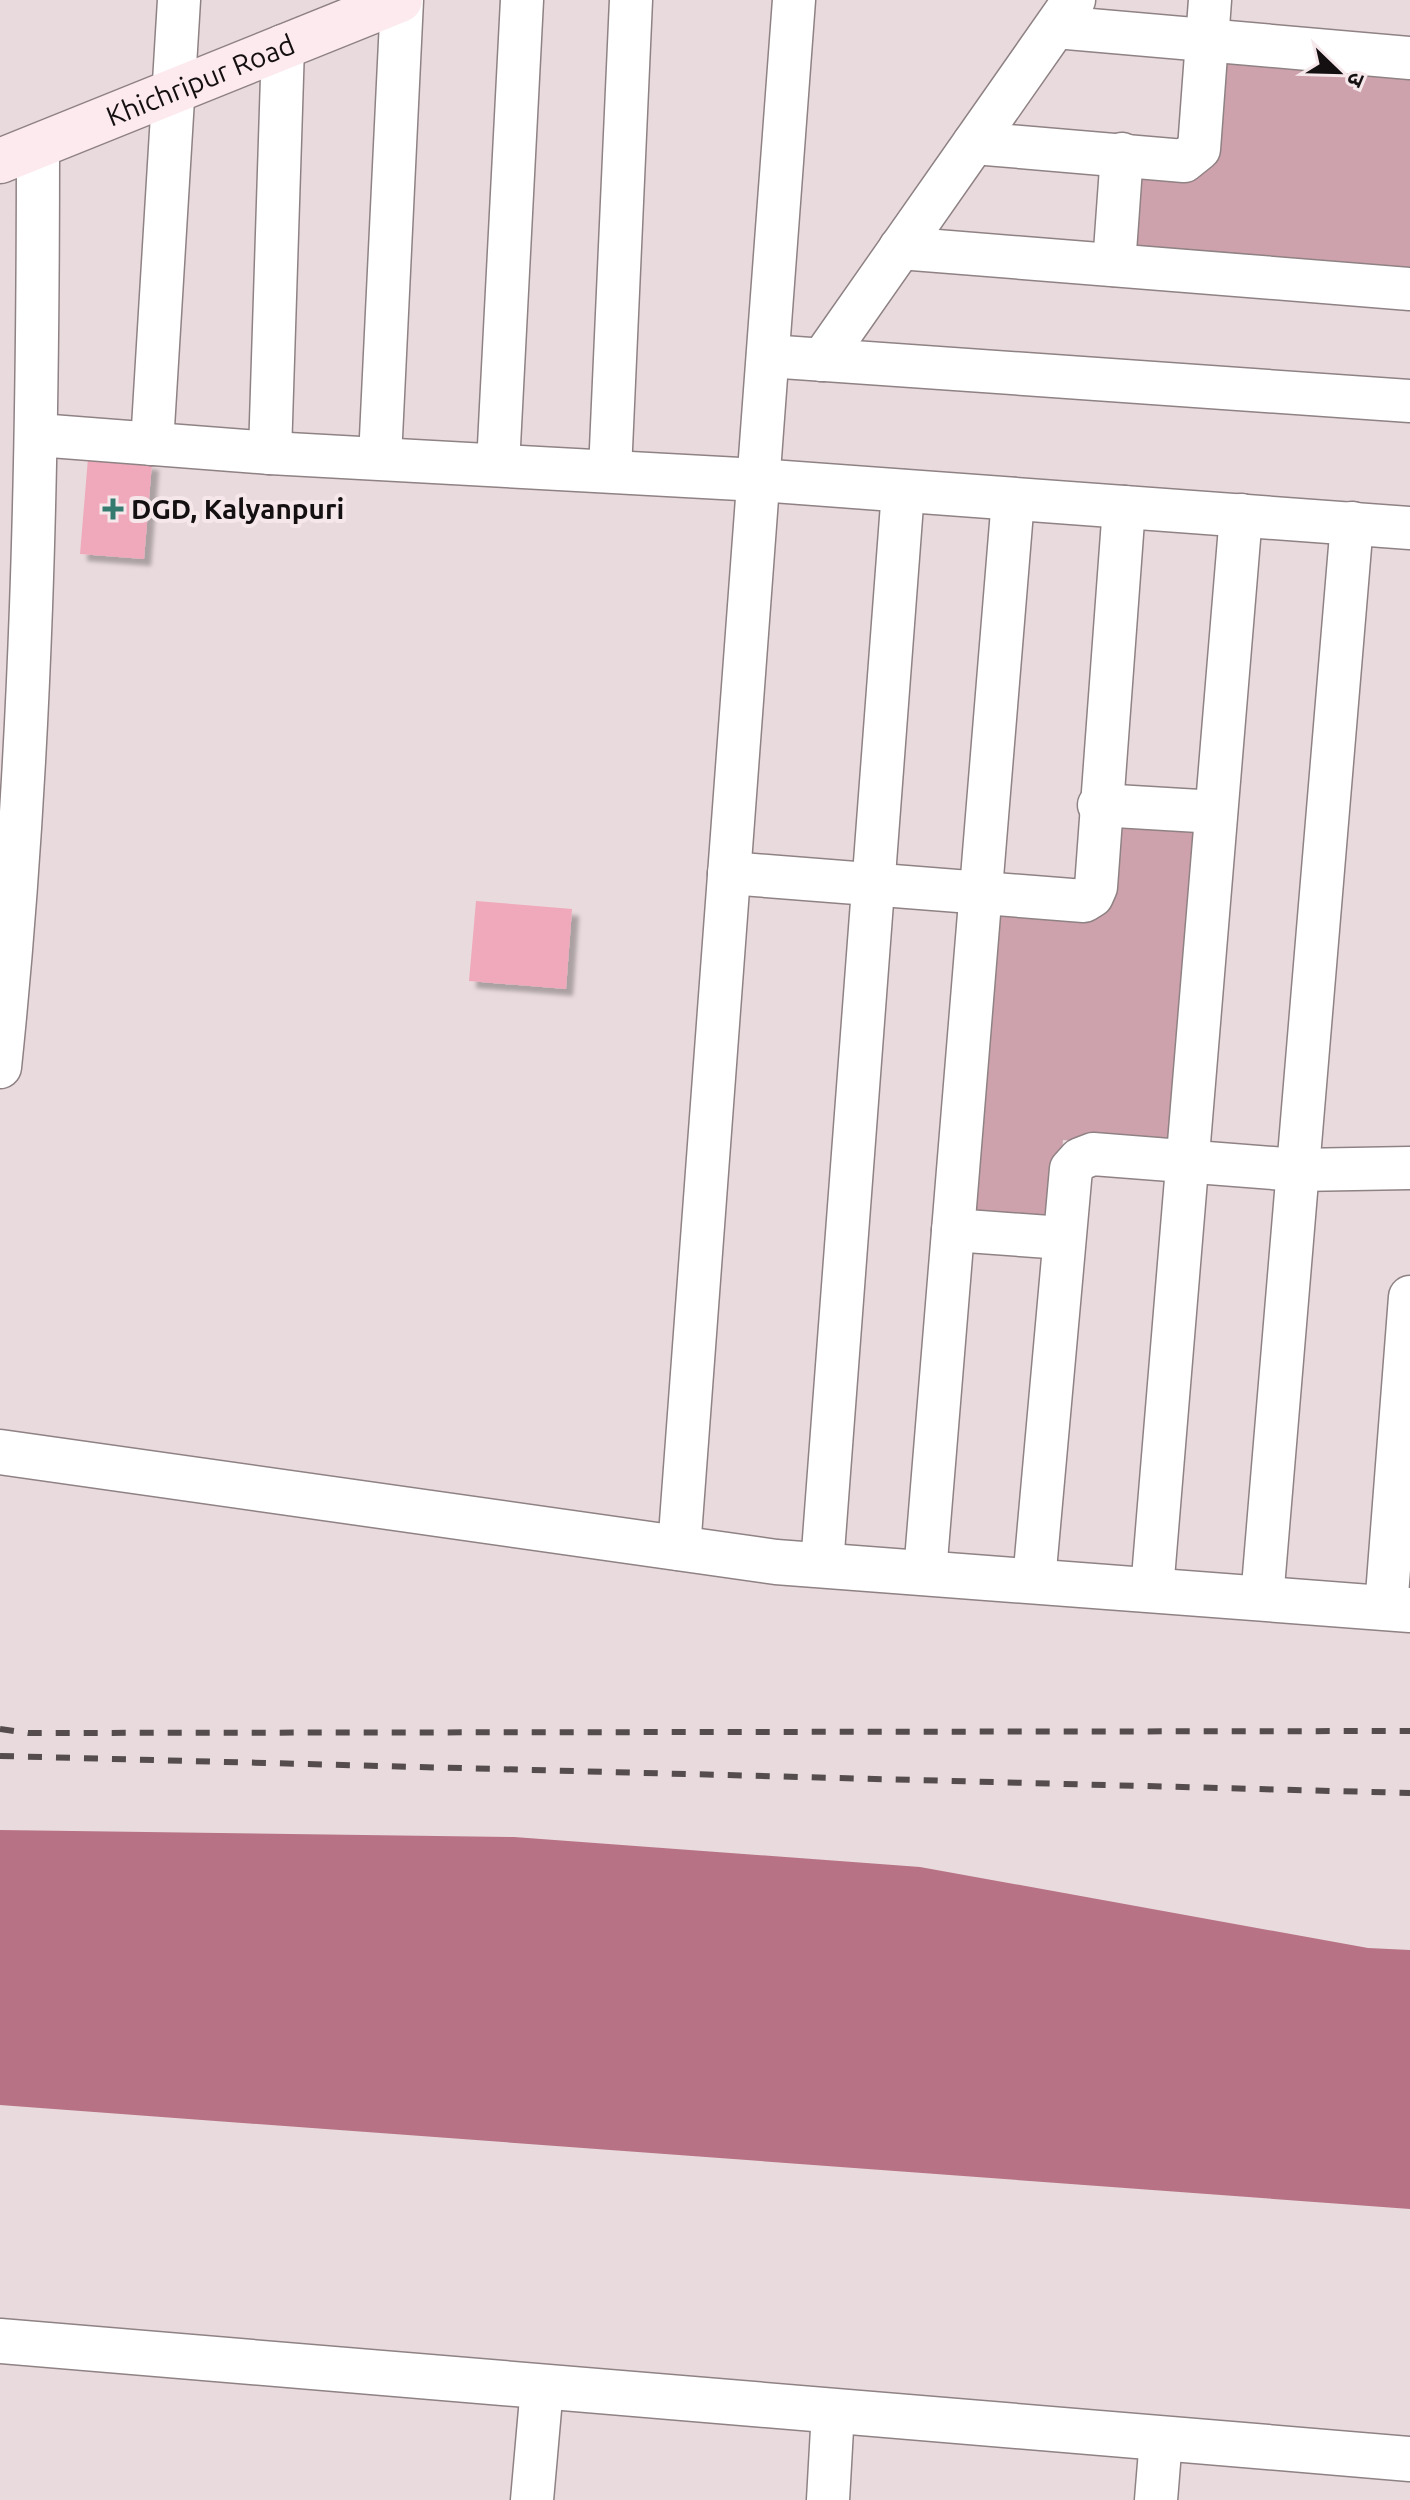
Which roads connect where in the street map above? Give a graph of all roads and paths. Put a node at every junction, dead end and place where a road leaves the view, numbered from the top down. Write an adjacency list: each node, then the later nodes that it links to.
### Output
1 (179, 0): 10 (street)
2 (401, 0): 8 (main road, Khichripur Road); 23 (street)
3 (522, 0): 24 (street)
4 (631, 0): 25 (street)
5 (794, 0): 17 (street)
6 (1065, 13): 7 (street); 11 (street)
7 (1208, 20): 9 (street); 13 (street)
8 (283, 46): 10 (main road, Khichripur Road); 22 (street)
9 (1410, 58)
10 (174, 90): 12 (main road, Khichripur Road); 21 (street)
11 (974, 143): 13 (street); 14 (street)
12 (19, 154): 20 (street)
13 (1122, 154): 15 (street)
14 (900, 248): 15 (street); 18 (street)
15 (1114, 265): 16 (street)
16 (1410, 289)
17 (768, 356): 18 (street); 26 (street)
18 (822, 360): 19 (street)
19 (1410, 401)
20 (38, 435): 21 (street); 33 (street)
21 (152, 444): 22 (street)
22 (270, 453): 23 (street)
23 (380, 458): 24 (street)
24 (498, 465): 25 (street)
25 (610, 471): 26 (street)
26 (758, 480): 27 (street); 37 (street)
27 (903, 491): 28 (street); 38 (street)
28 (1013, 499): 29 (street); 39 (street)
29 (1124, 507): 30 (street); 34 (street)
30 (1241, 515): 31 (street); 35 (street)
31 (1352, 523): 32 (street); 44 (street)
32 (1410, 528)
33 (12, 756): 36 (street)
34 (1099, 805): 35 (street); 39 (street)
35 (1216, 812): 42 (street)
36 (8, 867): 40 (street)
37 (729, 873): 38 (street); 49 (street)
38 (873, 883): 39 (street); 50 (street)
39 (981, 890): 45 (street)
40 (4, 981): 41 (street)
41 (0, 1067)
42 (1187, 1162): 44 (street); 46 (street); 53 (street)
43 (1410, 1168): 44 (street)
44 (1298, 1170): 54 (street)
45 (953, 1230): 46 (street); 51 (street)
46 (1063, 1238): 52 (street)
47 (1410, 1297): 55 (street)
48 (0, 1452): 49 (street)
49 (679, 1549): 50 (street)
50 (822, 1565): 51 (street)
51 (925, 1573): 52 (street)
52 (1034, 1581): 53 (street)
53 (1152, 1590): 54 (street)
54 (1262, 1599): 55 (street)
55 (1398, 1609)
56 (0, 2341): 57 (street)
57 (542, 2387): 58 (street); 61 (street)
58 (833, 2411): 59 (street); 62 (street)
59 (1161, 2439): 60 (street); 63 (street)
60 (1410, 2459)
61 (532, 2500)
62 (828, 2500)
63 (1156, 2500)

